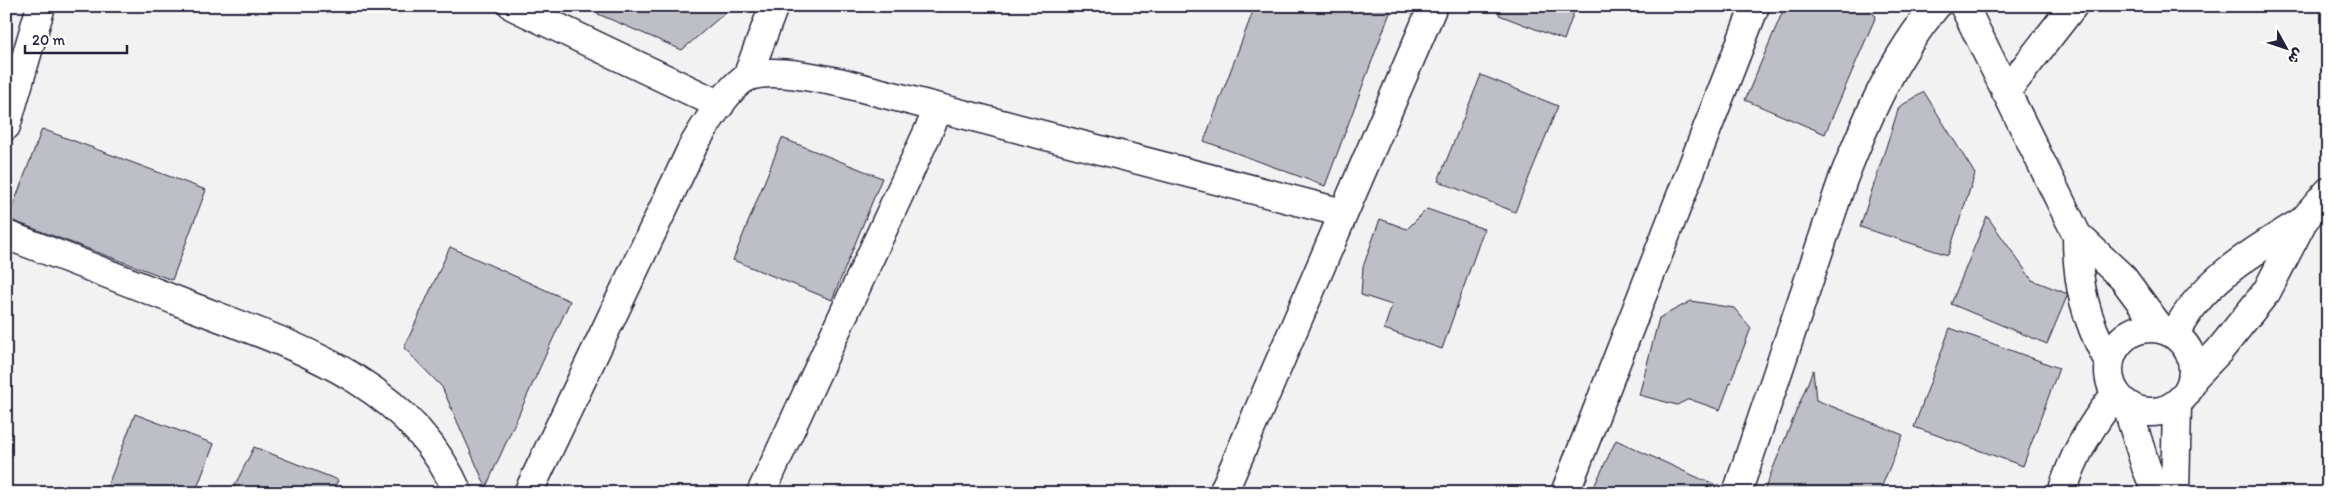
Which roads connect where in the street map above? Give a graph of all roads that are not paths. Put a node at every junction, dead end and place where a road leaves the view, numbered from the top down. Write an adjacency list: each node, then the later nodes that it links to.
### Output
1 (41, 6): 13 (street)
2 (513, 6): 11 (street)
3 (774, 6): 9 (street)
4 (1433, 6): 15 (street)
5 (1755, 6): 28 (street)
6 (1936, 6): 29 (street)
7 (1964, 6): 10 (street)
8 (2073, 6): 10 (street)
9 (747, 77): 11 (street); 12 (street)
10 (2006, 92): 18 (street)
11 (720, 105): 25 (street)
12 (938, 108): 15 (street); 26 (street)
13 (6, 126)
14 (2328, 192): 16 (street)
15 (1343, 213): 27 (street)
16 (2303, 221): 19 (street); 21 (street)
17 (6, 235): 24 (street)
18 (2077, 235): 19 (street); 20 (street)
19 (2168, 331): 20 (street); 21 (street)
20 (2109, 362): 22 (street)
21 (2193, 378): 23 (street)
22 (2121, 400): 23 (street); 30 (street); 31 (street)
23 (2177, 406): 32 (street)
24 (458, 493)
25 (528, 493)
26 (761, 493)
27 (1223, 493)
28 (1565, 493)
29 (1737, 493)
30 (2062, 493)
31 (2157, 493)
32 (2175, 493)

